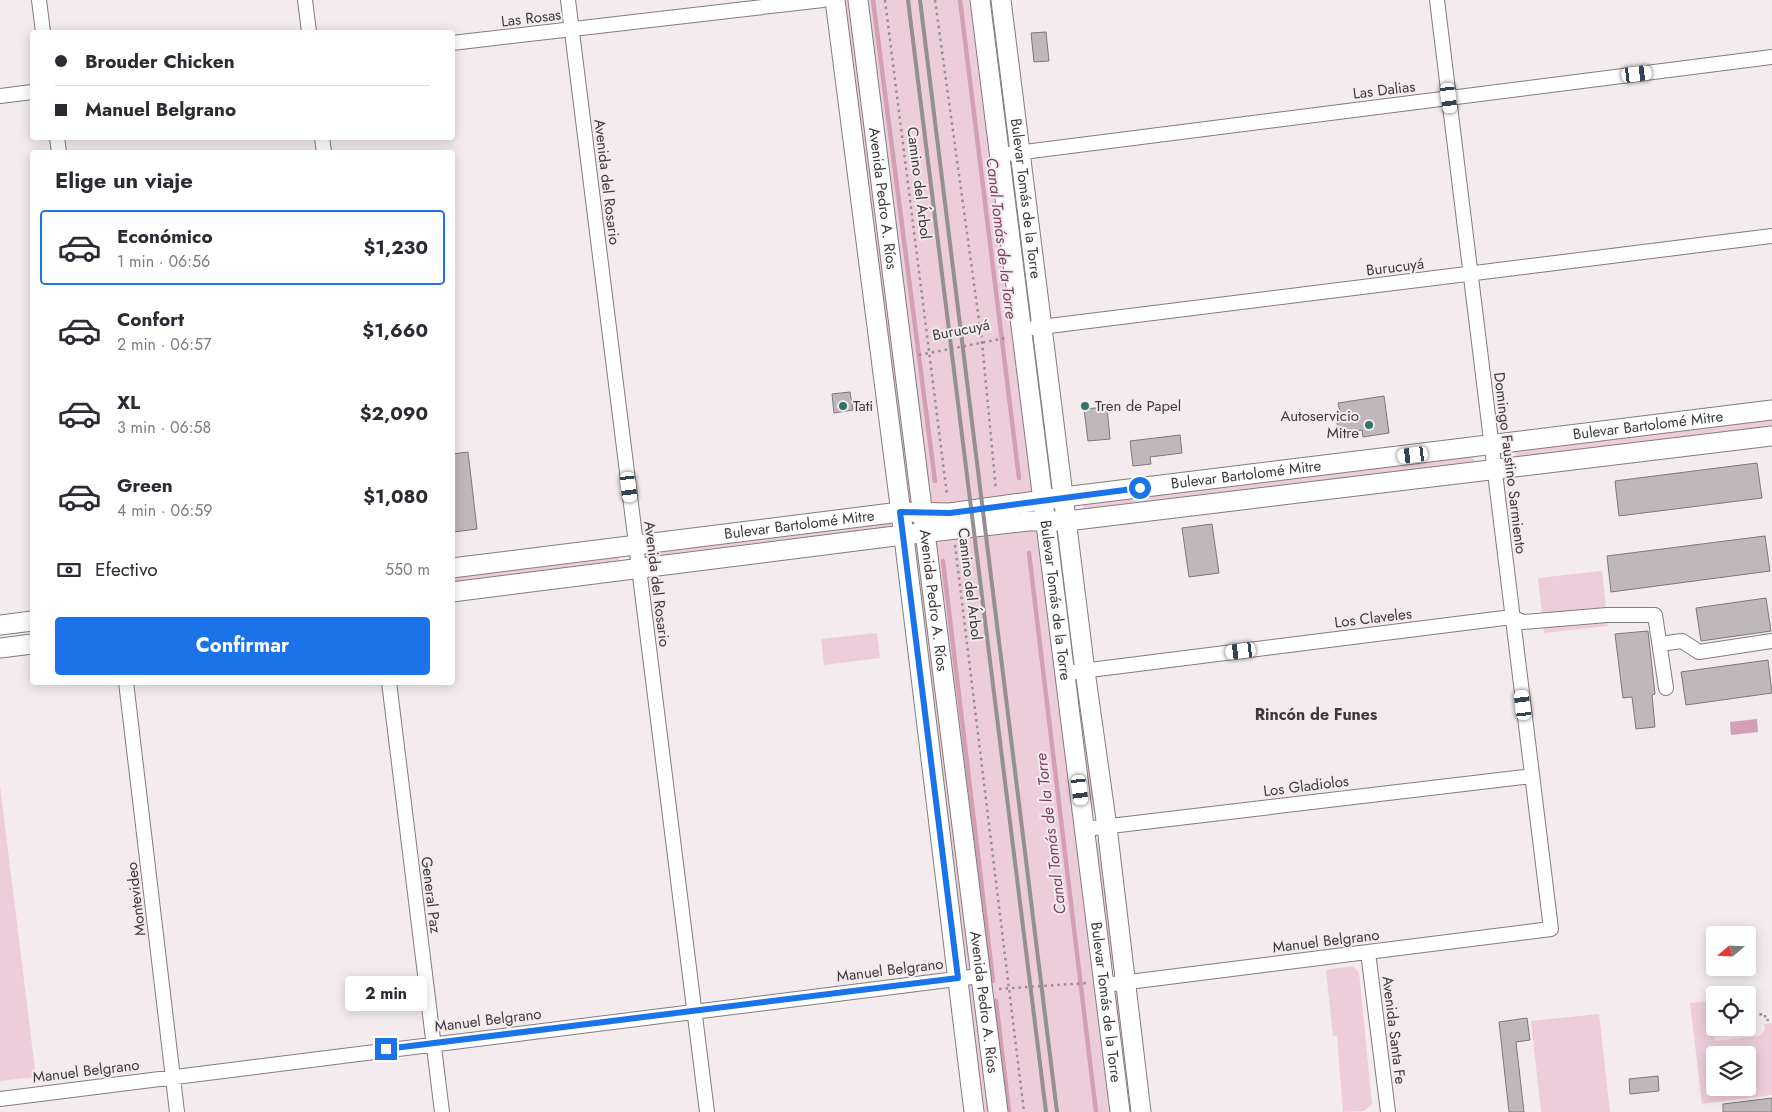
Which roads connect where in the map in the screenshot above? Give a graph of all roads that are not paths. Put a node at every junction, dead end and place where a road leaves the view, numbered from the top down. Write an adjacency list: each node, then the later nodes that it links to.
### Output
1 (40, 0): 11 (street)
2 (305, 0): 12 (street)
3 (568, 0): 10 (street, Avenida del Rosario)
4 (823, 0): 10 (street, Las Rosas)
5 (835, 0): 31 (main road, Avenida Pedro A. Ríos)
6 (858, 0): 30 (main road, Avenida Pedro A. Ríos)
7 (980, 0): 19 (main road, Bulevar Tomás de la Torre)
8 (1001, 0): 18 (main road, Bulevar Tomás de la Torre)
9 (1437, 0): 17 (street, Domingo Faustino Sarmiento)
10 (572, 29): 13 (street, Las Rosas); 37 (street, Avenida del Rosario)
11 (44, 30)
12 (309, 30)
13 (455, 43)
14 (1772, 57): 17 (street, Las Dalias)
15 (30, 92): 16 (street)
16 (0, 96)
17 (1449, 98): 18 (street, Las Dalias); 21 (street, Domingo Faustino Sarmiento)
18 (1020, 152): 19 (street, Las Dalias); 22 (main road, Bulevar Tomás de la Torre)
19 (1000, 155): 23 (main road, Bulevar Tomás de la Torre)
20 (1772, 236): 21 (street, Burucuyá)
21 (1470, 274): 22 (street, Burucuyá); 26 (street, Domingo Faustino Sarmiento)
22 (1042, 327): 23 (street, Burucuyá); 28 (main road, Bulevar Tomás de la Torre)
23 (1015, 333): 29 (main road, Bulevar Tomás de la Torre)
24 (1772, 410): 26 (main road, Bulevar Bartolomé Mitre)
25 (1772, 436): 27 (main road, Bulevar Bartolomé Mitre)
26 (1491, 445): 27 (street, Domingo Faustino Sarmiento); 28 (main road, Bulevar Bartolomé Mitre)
27 (1494, 470): 33 (main road, Bulevar Bartolomé Mitre); 41 (street, Domingo Faustino Sarmiento)
28 (1064, 497): 29 (main road, Bulevar Bartolomé Mitre); 33 (main road, Bulevar Tomás de la Torre)
29 (1043, 501): 32 (main road, Bulevar Tomás de la Torre); 34 (main road, Bulevar Bartolomé Mitre)
30 (922, 511): 31 (main road, Bulevar Bartolomé Mitre); 34 (main road, Bulevar Bartolomé Mitre); 35 (main road, Avenida Pedro A. Ríos)
31 (900, 512): 36 (main road, Avenida Pedro A. Ríos); 37 (main road, Bulevar Bartolomé Mitre)
32 (1045, 521): 33 (main road, Bulevar Bartolomé Mitre); 34 (main road, Bulevar Bartolomé Mitre); 49 (main road, Bulevar Tomás de la Torre)
33 (1066, 521): 48 (main road, Bulevar Tomás de la Torre)
34 (951, 522): 35 (main road, Bulevar Bartolomé Mitre)
35 (925, 534): 36 (main road, Bulevar Bartolomé Mitre); 59 (main road, Avenida Pedro A. Ríos)
36 (903, 535): 39 (main road, Bulevar Bartolomé Mitre); 58 (main road, Avenida Pedro A. Ríos)
37 (636, 545): 38 (main road, Bulevar Bartolomé Mitre); 39 (street, Avenida del Rosario)
38 (455, 568)
39 (639, 568): 40 (main road, Bulevar Bartolomé Mitre); 62 (street, Avenida del Rosario)
40 (455, 592)
41 (1512, 617): 46 (street, Los Claveles); 48 (street, Los Claveles); 53 (street, Domingo Faustino Sarmiento)
42 (30, 621): 43 (main road)
43 (0, 625)
44 (1772, 641): 46 (street)
45 (30, 644): 47 (main road)
46 (1660, 644): 52 (street)
47 (0, 648)
48 (1086, 671): 49 (street, Los Claveles); 54 (main road, Bulevar Tomás de la Torre)
49 (1066, 673): 55 (main road, Bulevar Tomás de la Torre)
50 (126, 685): 64 (street, Montevideo)
51 (389, 685): 63 (street, General Paz)
52 (1666, 688)
53 (1532, 776): 54 (street, Los Gladiolos); 56 (street, Domingo Faustino Sarmiento)
54 (1107, 827): 55 (street, Los Gladiolos); 60 (main road, Bulevar Tomás de la Torre)
55 (1085, 829): 61 (main road, Bulevar Tomás de la Torre)
56 (1551, 929): 57 (street, Manuel Belgrano)
57 (1368, 952): 60 (street, Manuel Belgrano); 73 (street, Avenida Santa Fe)
58 (958, 978): 59 (street, Manuel Belgrano); 62 (street, Manuel Belgrano); 69 (main road, Avenida Pedro A. Ríos)
59 (981, 983): 70 (main road, Avenida Pedro A. Ríos)
60 (1126, 983): 61 (street, Manuel Belgrano); 72 (main road, Bulevar Tomás de la Torre)
61 (1105, 985): 71 (main road, Bulevar Tomás de la Torre)
62 (694, 1011): 63 (street, Manuel Belgrano); 68 (street, Avenida del Rosario)
63 (433, 1044): 64 (street, Manuel Belgrano); 67 (street, General Paz)
64 (173, 1076): 65 (street, Manuel Belgrano); 66 (street, Montevideo)
65 (0, 1099)
66 (177, 1112)
67 (442, 1112)
68 (707, 1112)
69 (974, 1112)
70 (998, 1112)
71 (1120, 1112)
72 (1141, 1112)
73 (1388, 1112)

